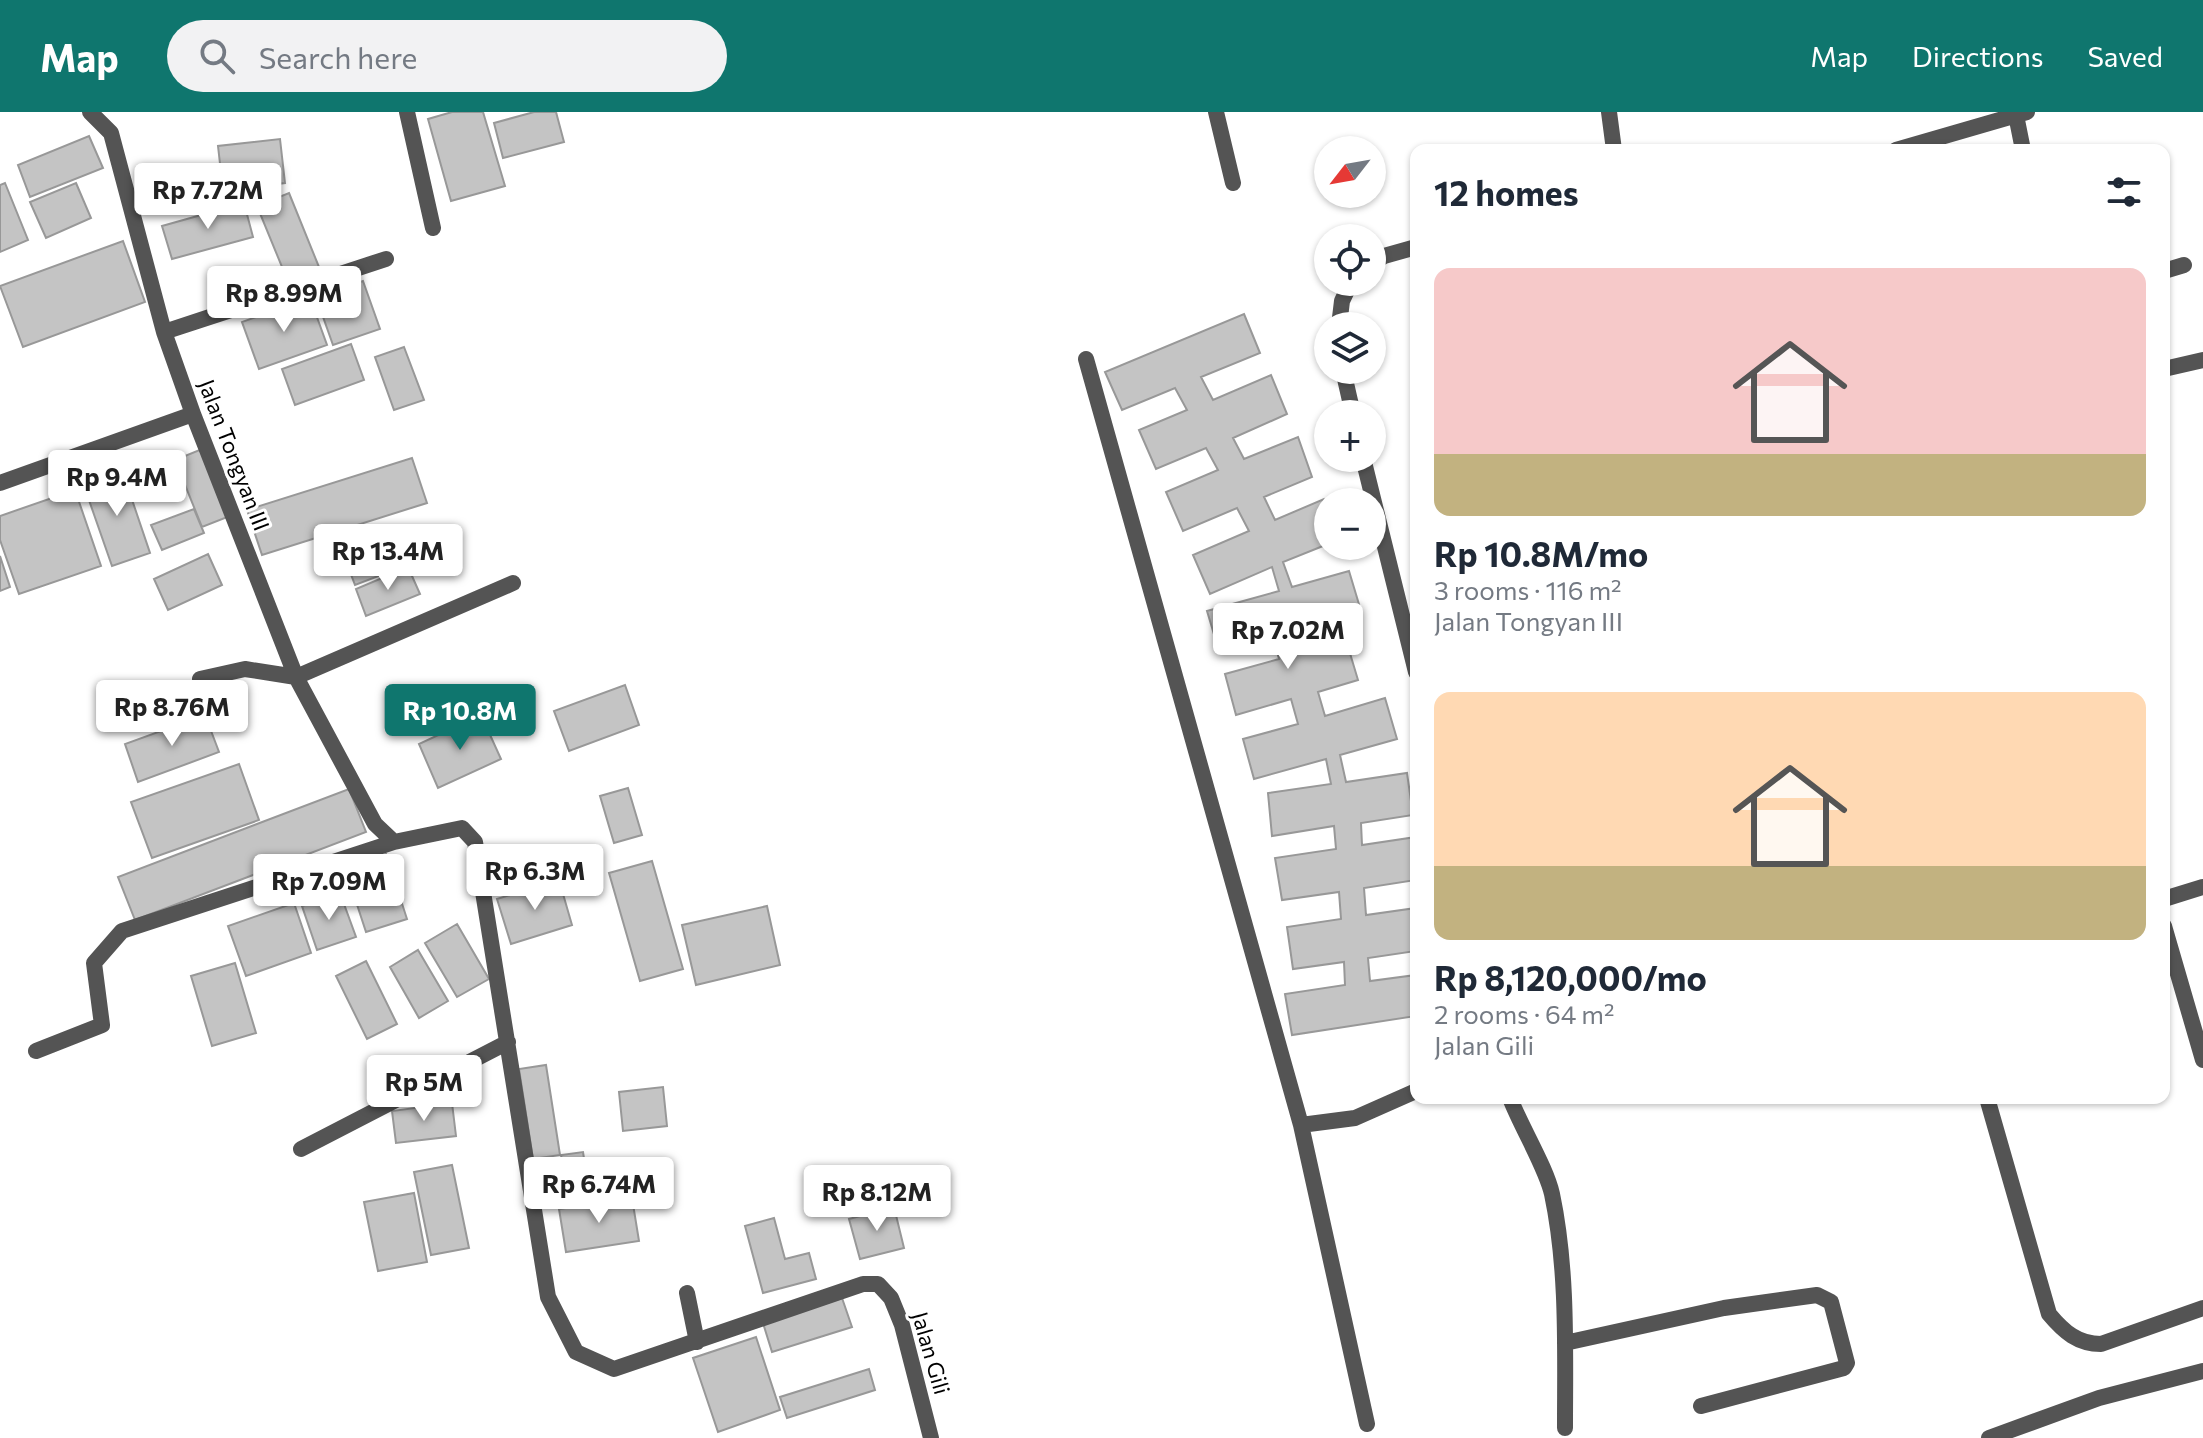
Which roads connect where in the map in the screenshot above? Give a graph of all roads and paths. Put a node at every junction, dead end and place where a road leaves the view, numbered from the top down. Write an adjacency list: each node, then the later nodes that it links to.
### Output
1 (90, 112): 16 (street, Jalan Tongyan III)
2 (407, 112): 10 (street)
3 (1216, 112): 9 (street)
4 (1609, 112): 6 (street)
5 (2021, 113): 7 (street); 8 (street)
6 (1613, 144)
7 (1916, 144)
8 (2023, 144)
9 (1233, 183)
10 (433, 228)
11 (1410, 249): 12 (street)
12 (1386, 255)
13 (386, 259): 16 (street)
14 (2184, 265): 15 (street)
15 (2170, 269)
16 (164, 332): 20 (street, Jalan Tongyan III)
17 (1086, 359): 37 (street)
18 (2203, 360): 19 (street)
19 (2170, 368)
20 (193, 414): 22 (street); 25 (street, Jalan Tongyan III)
21 (1366, 472): 24 (street)
22 (0, 483)
23 (513, 583): 25 (street)
24 (1410, 648)
25 (296, 677): 26 (street); 27 (street, Jalan Tongyan III)
26 (200, 679)
27 (394, 842): 31 (street); 32 (street)
28 (2203, 887): 29 (street)
29 (2170, 897)
30 (2170, 947): 33 (street)
31 (508, 1042): 38 (street); 41 (street)
32 (36, 1051)
33 (2203, 1060)
34 (1410, 1094): 37 (street)
35 (1513, 1104): 42 (street)
36 (1989, 1104): 40 (street)
37 (1301, 1125): 45 (street)
38 (301, 1149)
39 (687, 1293): 41 (street)
40 (2203, 1308)
41 (697, 1342): 47 (street, Jalan Gili)
42 (1565, 1343): 44 (street); 46 (street)
43 (2203, 1371): 48 (street)
44 (1701, 1406)
45 (1367, 1424)
46 (1565, 1428)
47 (931, 1438)
48 (1989, 1438)

